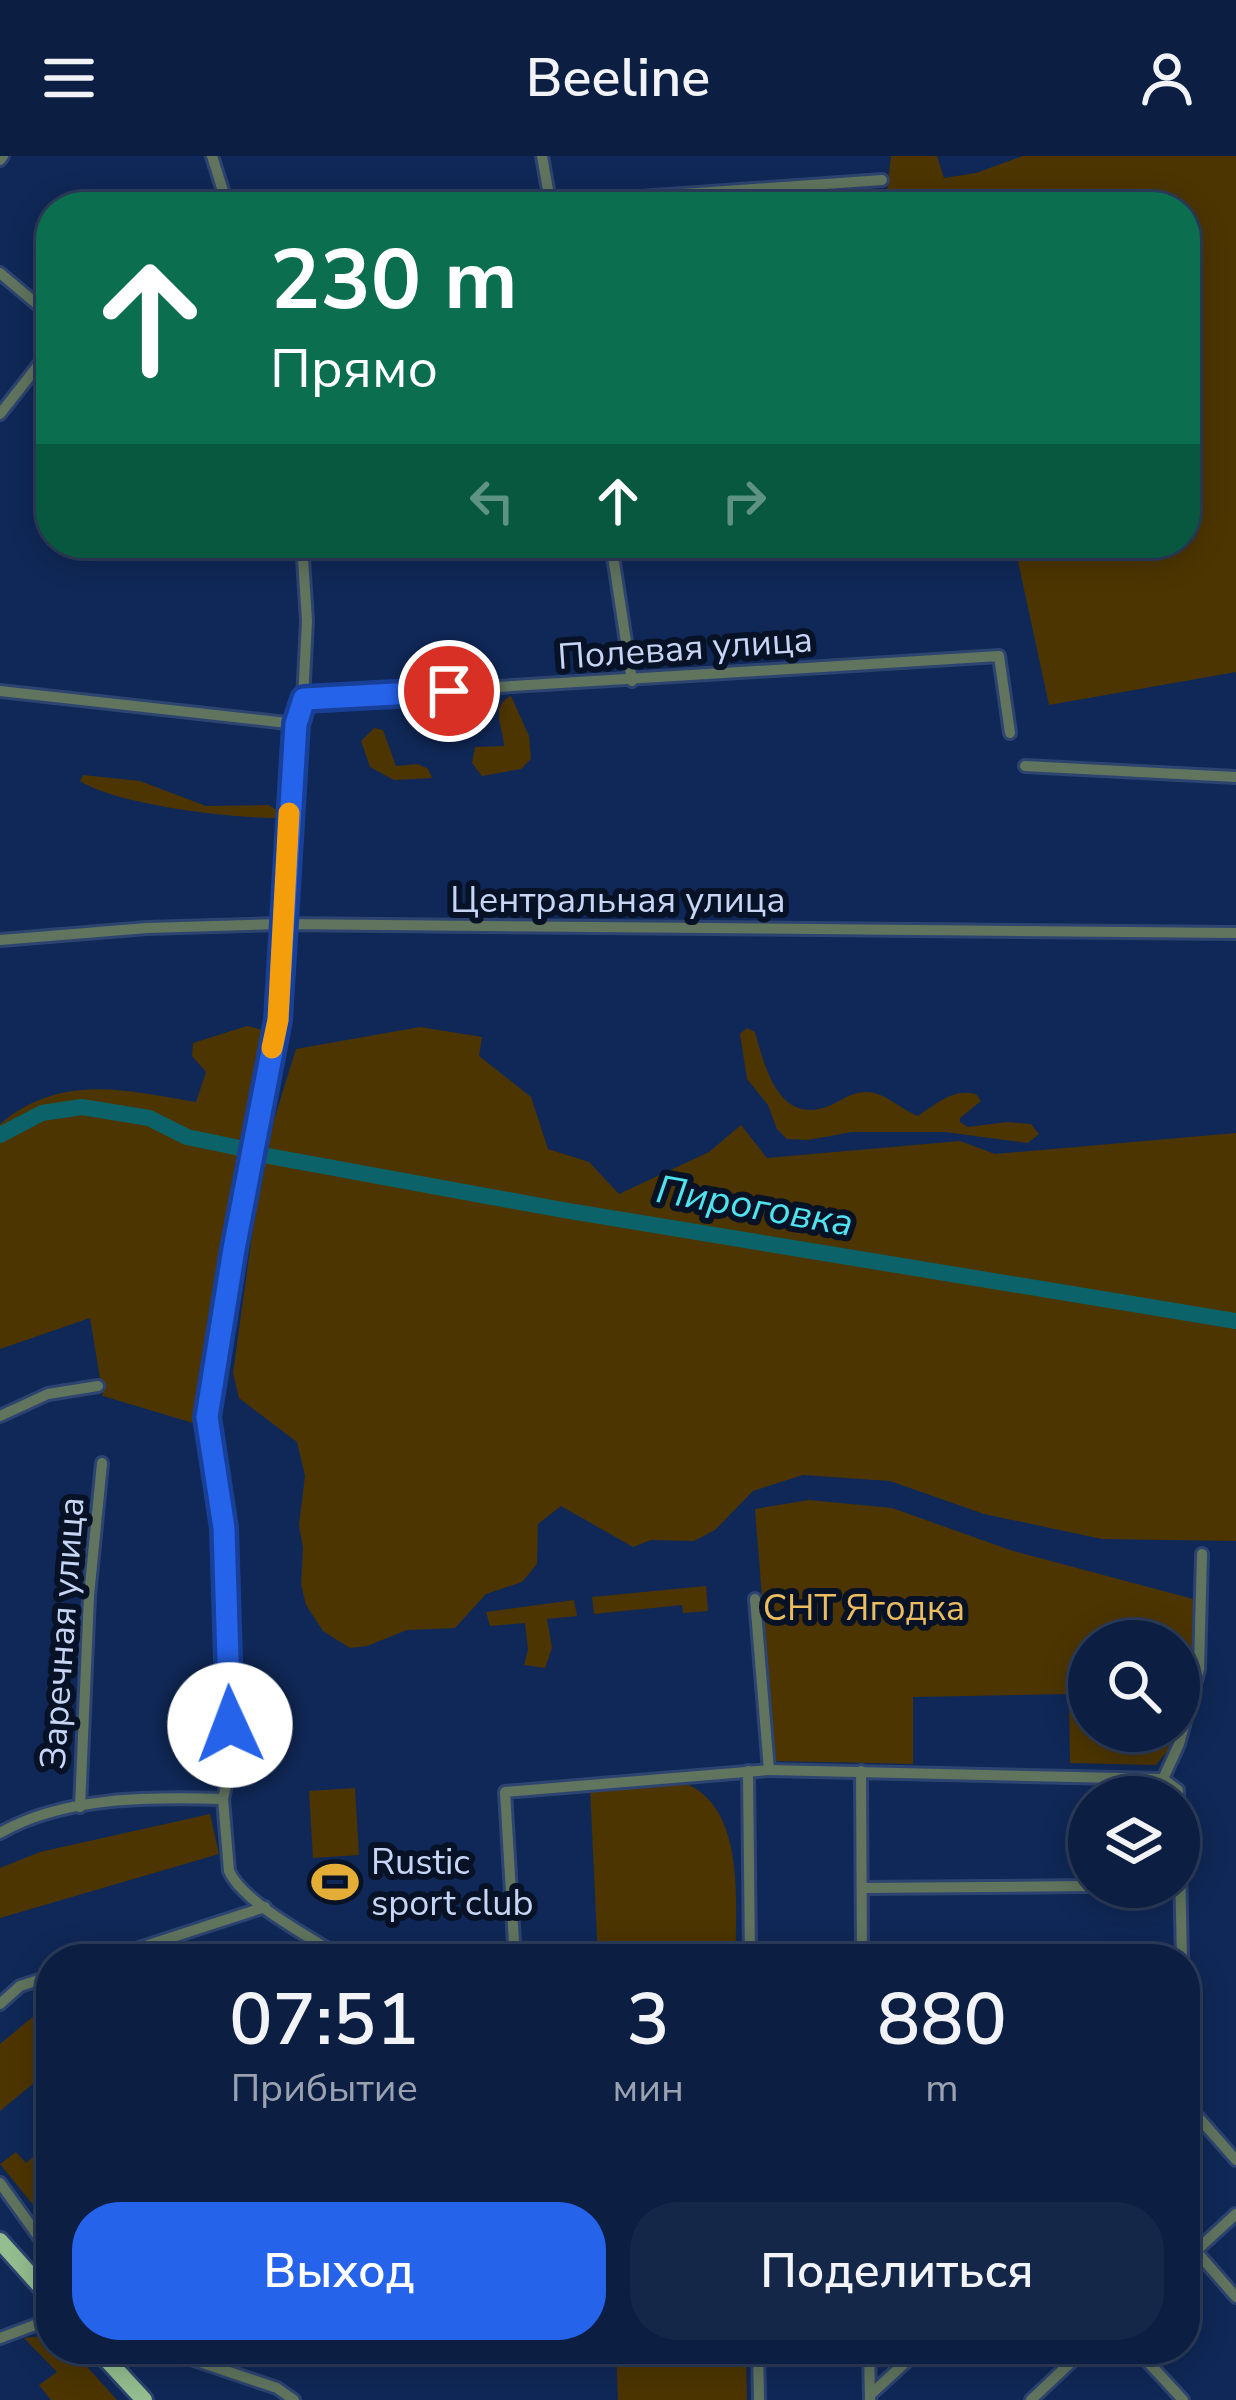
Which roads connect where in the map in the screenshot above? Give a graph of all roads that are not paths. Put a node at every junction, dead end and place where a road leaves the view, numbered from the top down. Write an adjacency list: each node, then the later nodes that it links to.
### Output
1 (212, 156): 4 (street)
2 (542, 156): 5 (street)
3 (882, 180): 6 (street)
4 (223, 192)
5 (549, 192)
6 (723, 192)
7 (0, 273): 8 (street)
8 (36, 303)
9 (36, 368): 10 (street)
10 (0, 414)
11 (303, 558): 15 (street)
12 (612, 558): 13 (street)
13 (632, 681): 15 (street, Полевая улица); 17 (street, Полевая улица)
14 (0, 691): 16 (street)
15 (304, 699): 16 (street)
16 (296, 724): 20 (street)
17 (1010, 733)
18 (1025, 766): 19 (street)
19 (1236, 777)
20 (281, 924): 21 (street, Центральная улица); 22 (street, Центральная улица); 33 (street)
21 (1236, 933)
22 (0, 940)
23 (98, 1386): 24 (street)
24 (0, 1416)
25 (102, 1463): 34 (street, Заречная улица)
26 (1202, 1554): 32 (street)
27 (755, 1599): 28 (street)
28 (769, 1770): 29 (street); 30 (street)
29 (861, 1771): 31 (street); 37 (street)
30 (748, 1772): 42 (street); 43 (street)
31 (1077, 1776)
32 (1164, 1776)
33 (223, 1799): 34 (street); 38 (street)
34 (80, 1807): 35 (street)
35 (0, 1833)
36 (1068, 1886): 37 (street)
37 (862, 1888): 44 (street)
38 (265, 1907): 40 (street); 41 (street)
39 (1181, 1908): 45 (street)
40 (151, 1944)
41 (321, 1944)
42 (514, 1944)
43 (749, 1944)
44 (862, 1944)
45 (1182, 1944)
46 (36, 1981): 47 (street)
47 (0, 2004)
48 (1200, 2121): 49 (street)
49 (1236, 2161)
50 (0, 2183): 52 (street)
51 (1236, 2214): 54 (street)
52 (36, 2233)
53 (0, 2241): 56 (main road)
54 (1200, 2247)
55 (1200, 2256): 57 (street)
56 (36, 2281)
57 (1236, 2296)
58 (36, 2325): 59 (street)
59 (0, 2338)
60 (112, 2364): 69 (main road)
61 (217, 2364): 70 (street)
62 (758, 2364): 71 (street)
63 (869, 2364): 67 (street)
64 (905, 2364): 67 (street)
65 (1067, 2364): 68 (street)
66 (1150, 2364): 72 (street)
67 (870, 2398)
68 (1034, 2399)
69 (144, 2400)
70 (294, 2400)
71 (759, 2400)
72 (1183, 2400)

